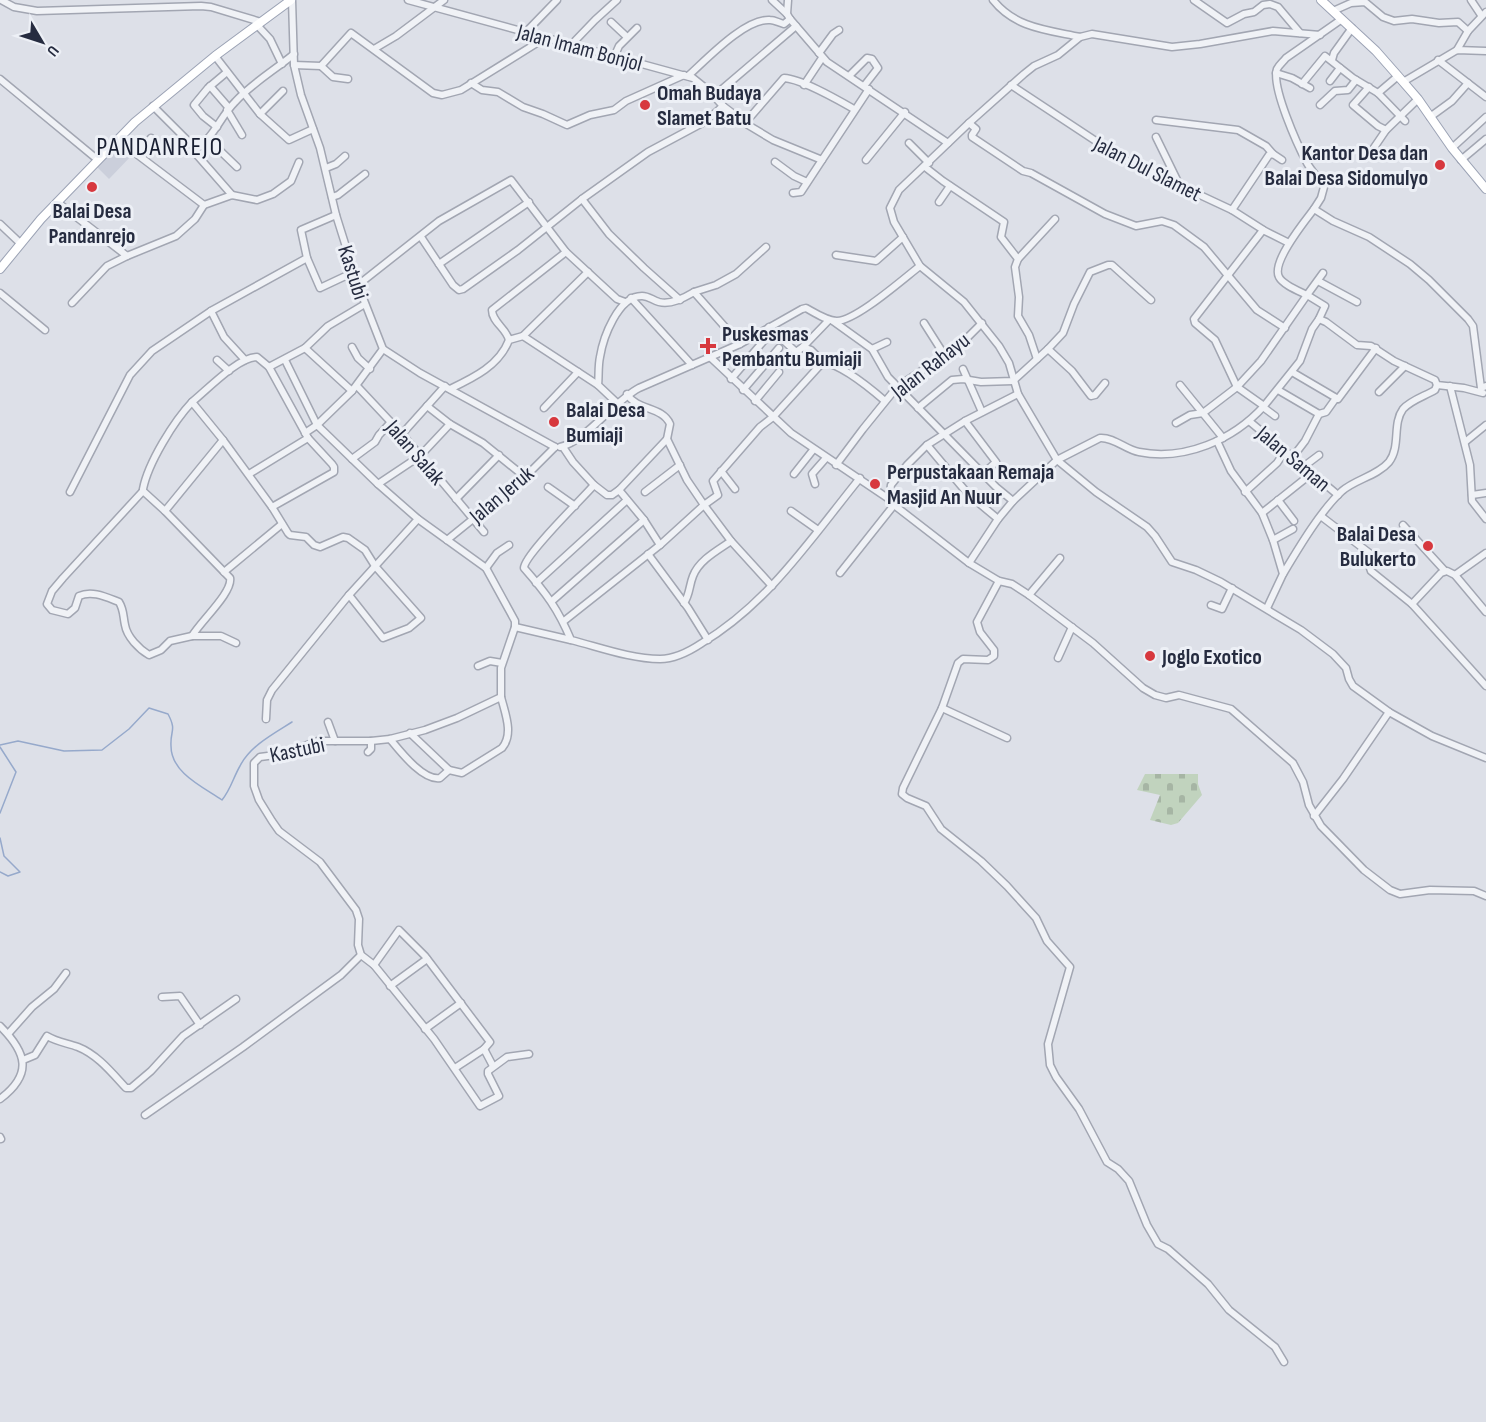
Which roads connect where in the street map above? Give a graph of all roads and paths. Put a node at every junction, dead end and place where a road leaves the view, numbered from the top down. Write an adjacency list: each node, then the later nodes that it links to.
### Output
1 (1, 0): 14 (street)
2 (291, 0): 22 (main road); 38 (street, Kastubi)
3 (408, 0): 16 (street, Jalan Imam Bonjol)
4 (444, 0): 16 (street)
5 (557, 0): 28 (street)
6 (617, 0): 34 (street)
7 (772, 0): 19 (street)
8 (788, 0): 19 (street)
9 (1194, 0): 29 (street)
10 (1321, 0): 17 (main road)
11 (1339, 0): 17 (street)
12 (1471, 0): 18 (street)
13 (995, 1): 32 (street)
14 (11, 3): 15 (street)
15 (212, 4): 22 (street)
16 (434, 8): 28 (street, Jalan Imam Bonjol); 35 (street)
17 (1336, 10): 20 (main road); 27 (street)
18 (1484, 13): 27 (street)
19 (788, 16): 23 (street); 50 (street)
20 (1342, 19): 25 (main road); 30 (street)
21 (611, 22): 31 (street)
22 (259, 23): 41 (main road); 44 (street)
23 (796, 26): 40 (street); 69 (street)
24 (637, 28): 31 (street)
25 (1352, 28): 42 (street); 53 (main road)
26 (839, 30): 40 (street)
27 (1468, 31): 36 (street)
28 (526, 32): 33 (street, Jalan Imam Bonjol)
29 (1300, 34): 30 (street); 32 (street)
30 (1320, 35): 49 (street)
31 (627, 37): 39 (street)
32 (1080, 37): 65 (street)
33 (545, 38): 34 (street, Jalan Imam Bonjol); 57 (street)
34 (571, 45): 39 (street, Jalan Imam Bonjol)
35 (374, 49): 46 (street); 57 (street)
36 (1457, 50): 37 (street); 43 (street)
37 (1486, 51)
38 (294, 54): 44 (street); 45 (street, Kastubi)
39 (615, 55): 50 (street, Jalan Imam Bonjol)
40 (821, 55): 51 (street); 60 (street)
41 (215, 56): 48 (street); 73 (main road)
42 (1332, 60): 47 (street); 59 (street)
43 (1438, 60): 53 (street); 58 (street)
44 (282, 64): 67 (street)
45 (294, 65): 46 (street); 86 (street, Kastubi)
46 (321, 66): 54 (street)
47 (1340, 68): 55 (street); 56 (street)
48 (227, 72): 61 (street); 67 (street)
49 (1276, 72): 59 (street); 125 (street)
50 (686, 76): 57 (street); 69 (street, Jalan Imam Bonjol)
51 (849, 76): 62 (street); 62 (street)
52 (0, 79): 102 (street)
53 (1401, 79): 68 (street); 71 (main road)
54 (348, 80)
55 (1356, 80): 63 (street); 72 (street)
56 (1330, 81)
57 (471, 83)
58 (1468, 83): 70 (street); 79 (street)
59 (1302, 84): 64 (street)
60 (804, 85): 76 (street); 83 (street)
61 (210, 86): 75 (street); 85 (street)
62 (867, 87): 76 (street); 77 (street)
63 (1369, 87): 68 (street); 87 (street)
64 (1310, 88)
65 (1006, 89): 84 (street); 114 (street, Jalan Dul Slamet)
66 (283, 91): 78 (street)
67 (244, 93): 75 (street); 78 (street)
68 (1378, 93): 81 (street)
69 (714, 96): 74 (street, Jalan Imam Bonjol)
70 (1486, 97)
71 (1418, 99): 79 (main road); 81 (street)
72 (1320, 105)
73 (153, 106): 92 (main road); 97 (street)
74 (723, 106): 83 (street, Jalan Imam Bonjol); 120 (street)
75 (228, 109): 85 (street); 88 (street)
76 (854, 109): 103 (street)
77 (904, 112): 95 (street); 104 (street)
78 (260, 114): 86 (street)
79 (1430, 117): 96 (main road)
80 (1486, 117): 96 (street)
81 (1403, 118): 87 (street)
82 (1156, 120): 100 (street)
83 (745, 123): 103 (street, Jalan Imam Bonjol)
84 (972, 125): 95 (street); 148 (street)
85 (217, 127): 93 (street)
86 (313, 129): 111 (street, Kastubi)
87 (1386, 130): 98 (street)
88 (242, 135)
89 (1156, 137): 114 (street)
90 (151, 138): 99 (street)
91 (1486, 139): 106 (street)
92 (118, 140): 99 (street); 102 (main road)
93 (208, 140): 97 (street); 109 (street)
94 (909, 143): 110 (street)
95 (948, 143): 110 (street)
96 (1452, 148): 106 (main road)
97 (196, 149): 118 (street)
98 (1371, 152)
99 (137, 154): 124 (street)
100 (1273, 154): 105 (street); 126 (street)
101 (345, 156): 111 (street)
102 (98, 160): 121 (main road)
103 (822, 160): 113 (street)
104 (866, 160)
105 (1282, 160)
106 (1461, 160): 116 (main road)
107 (299, 162): 118 (street)
108 (775, 162): 113 (street)
109 (237, 167)
110 (928, 167): 115 (street); 133 (street)
111 (326, 168): 119 (street, Kastubi)
112 (365, 174): 119 (street)
113 (807, 182): 117 (street)
114 (1179, 184): 126 (street, Jalan Dul Slamet)
115 (950, 186): 123 (street); 141 (street)
116 (1486, 189)
117 (793, 193)
118 (232, 195): 124 (street)
119 (332, 197): 127 (street, Kastubi)
120 (582, 199): 130 (street); 155 (street)
121 (57, 202): 134 (main road); 139 (street)
122 (529, 202): 130 (street); 132 (street); 142 (street)
123 (939, 202)
124 (204, 205): 139 (street)
125 (1314, 209): 135 (street); 209 (street)
126 (1232, 210): 131 (street, Jalan Dul Slamet)
127 (336, 215): 140 (street); 145 (street, Kastubi)
128 (1055, 219): 141 (street)
129 (0, 224): 134 (street)
130 (548, 227): 137 (street); 142 (street)
131 (1263, 230): 135 (street, Jalan Dul Slamet); 148 (street)
132 (421, 237): 142 (street); 150 (street)
133 (903, 237): 138 (street); 143 (street)
134 (20, 243): 144 (main road)
135 (1289, 243): 153 (street)
136 (766, 247): 151 (street)
137 (566, 252): 146 (street); 170 (street)
138 (836, 255)
139 (127, 256): 158 (street)
140 (307, 258): 145 (street); 160 (street)
141 (1018, 259): 183 (street)
142 (438, 264)
143 (920, 266): 162 (street); 164 (street)
144 (0, 269)
145 (354, 272): 150 (street, Kastubi)
146 (588, 272): 154 (street); 168 (street)
147 (1323, 273): 149 (street)
148 (1227, 275): 166 (street); 206 (street)
149 (1318, 280): 153 (street); 157 (street)
150 (358, 285): 159 (street, Kastubi)
151 (694, 292): 155 (street); 172 (street)
152 (0, 293): 167 (street)
153 (1307, 295): 161 (street); 166 (street)
154 (628, 300): 155 (street); 188 (street); 201 (street)
155 (680, 300)
156 (1151, 300): 180 (street)
157 (1357, 302)
158 (72, 303)
159 (364, 304): 175 (street); 178 (street, Kastubi)
160 (211, 311): 185 (street); 273 (street)
161 (1319, 319): 177 (street); 196 (street)
162 (831, 320): 165 (street); 174 (street); 179 (street)
163 (924, 323): 181 (street)
164 (982, 323): 181 (street, Jalan Rahayu); 199 (street)
165 (769, 327): 172 (street); 174 (street)
166 (1285, 328): 206 (street)
167 (45, 330)
168 (524, 336): 170 (street); 194 (street)
169 (767, 337): 197 (street)
170 (508, 340): 208 (street)
171 (887, 342): 179 (street)
172 (740, 344): 182 (street)
173 (352, 347): 191 (street)
174 (803, 347): 187 (street)
175 (305, 348): 186 (street); 207 (street, Jalan Salak)
176 (779, 348): 210 (street)
177 (1376, 348): 189 (street); 215 (street)
178 (383, 349): 191 (street); 208 (street)
179 (872, 349): 205 (street)
180 (1048, 349): 183 (street); 200 (street)
181 (945, 356): 205 (street, Jalan Rahayu)
182 (710, 357): 188 (street); 197 (street)
183 (1037, 358): 199 (street)
184 (217, 360): 193 (street)
185 (245, 360): 190 (street); 193 (street)
186 (285, 360): 190 (street); 235 (street)
187 (823, 362): 218 (street); 229 (street)
188 (692, 365): 213 (street)
189 (1405, 366): 203 (street); 212 (street)
190 (269, 367): 239 (street)
191 (370, 369): 207 (street)
192 (963, 369): 198 (street)
193 (229, 371): 219 (street)
194 (578, 372): 201 (street); 223 (street)
195 (779, 372): 217 (street)
196 (1292, 372): 211 (street); 215 (street)
197 (731, 379): 210 (street)
198 (968, 380): 199 (street); 224 (street); 225 (street)
199 (1013, 381): 214 (street)
200 (1105, 383)
201 (598, 385): 220 (street)
202 (1180, 385): 226 (street)
203 (1437, 385): 204 (street); 277 (street)
204 (1450, 386): 209 (street); 243 (street)
205 (897, 387): 218 (street, Jalan Rahayu); 224 (street)
206 (1237, 387): 222 (street); 226 (street)
207 (355, 388): 232 (street, Jalan Salak); 235 (street)
208 (448, 388): 221 (street); 245 (street)
209 (1483, 389): 216 (street)
210 (743, 390): 217 (street)
211 (1278, 390): 222 (street); 227 (street)
212 (1379, 392)
213 (627, 394): 220 (street); 240 (street)
214 (1018, 394): 225 (street); 255 (street)
215 (1336, 398): 227 (street)
216 (1486, 400)
217 (755, 401): 229 (street)
218 (885, 401): 257 (street, Jalan Rahayu)
219 (192, 402): 241 (street); 272 (street)
220 (617, 403): 246 (street)
221 (427, 406): 234 (street); 237 (street)
222 (1264, 406): 228 (street); 231 (street)
223 (544, 408)
224 (918, 408): 238 (street)
225 (982, 412): 230 (street)
226 (1203, 413): 233 (street); 242 (street)
227 (1319, 414): 253 (street)
228 (1275, 416)
229 (773, 417): 247 (street); 259 (street)
230 (965, 421): 238 (street); 262 (street)
231 (1249, 422): 242 (street); 248 (street, Jalan Saman)
232 (391, 423): 237 (street, Jalan Salak); 254 (street)
233 (1176, 423)
234 (450, 424): 249 (street); 251 (street)
235 (317, 425): 239 (street); 254 (street)
236 (1486, 425): 243 (street)
237 (402, 434): 251 (street, Jalan Salak)
238 (945, 434): 244 (street); 262 (street)
239 (306, 435): 260 (street); 287 (street)
240 (667, 439): 256 (street); 271 (street)
241 (223, 440): 260 (street); 288 (street)
242 (1220, 440): 255 (street); 275 (street)
243 (1465, 442): 278 (street)
244 (927, 445): 280 (street); 294 (street)
245 (555, 447): 246 (street); 264 (street, Jalan Jeruk)
246 (563, 447): 268 (street)
247 (813, 450): 252 (street); 261 (street)
248 (1285, 451): 253 (street, Jalan Saman); 275 (street)
249 (499, 455): 264 (street); 279 (street)
250 (1319, 455): 258 (street)
251 (420, 456): 266 (street); 279 (street, Jalan Salak)
252 (826, 458): 257 (street); 267 (street)
253 (1292, 458): 258 (street, Jalan Saman)
254 (352, 459): 266 (street)
255 (1057, 460): 283 (street); 322 (street)
256 (680, 465): 274 (street); 284 (street)
257 (836, 465): 265 (street)
258 (1303, 467): 263 (street, Jalan Saman)
259 (721, 471): 270 (street); 284 (street)
260 (249, 474): 287 (street)
261 (794, 474)
262 (982, 474): 283 (street)
263 (1311, 474): 277 (street, Jalan Saman); 282 (street)
264 (525, 477): 293 (street, Jalan Jeruk)
265 (860, 478): 280 (street); 301 (street)
266 (378, 484): 292 (street)
267 (815, 484)
268 (594, 485): 271 (street); 286 (street)
269 (548, 487): 286 (street)
270 (735, 489)
271 (619, 490): 281 (street)
272 (143, 491): 288 (street); 334 (street)
273 (70, 492)
274 (645, 492)
275 (1245, 492): 290 (street)
276 (1486, 493): 278 (street)
277 (1338, 495): 291 (street)
278 (1472, 495): 295 (street)
279 (456, 499): 293 (street, Jalan Salak)
280 (889, 499): 285 (street)
281 (627, 500): 296 (street); 320 (street)
282 (1278, 500): 290 (street); 297 (street)
283 (1013, 501): 294 (street)
284 (704, 505): 305 (street); 307 (street)
285 (894, 505): 311 (street); 316 (street)
286 (575, 506): 320 (street)
287 (272, 507): 298 (street)
288 (165, 511): 315 (street)
289 (791, 512): 301 (street)
290 (1262, 513): 304 (street)
291 (1322, 517): 317 (street); 327 (street)
292 (418, 519): 303 (street); 312 (street)
293 (472, 519): 302 (street, Jalan Salak); 303 (street, Jalan Jeruk)
294 (998, 519): 311 (street)
295 (1486, 519)
296 (644, 520): 307 (street); 325 (street)
297 (1294, 520)
298 (282, 524): 312 (street); 315 (street)
299 (1403, 525): 314 (street)
300 (1293, 529): 304 (street)
301 (818, 530): 321 (street)
302 (484, 532)
303 (447, 540): 313 (street)
304 (1273, 540): 317 (street)
305 (731, 541): 321 (street); 326 (street)
306 (509, 545): 313 (street)
307 (660, 545): 309 (street)
308 (1486, 553): 318 (street)
309 (648, 554): 326 (street); 331 (street)
310 (1060, 558): 324 (street)
311 (969, 563): 319 (street)
312 (375, 566): 323 (street); 323 (street)
313 (486, 568): 332 (street)
314 (1445, 571): 318 (street); 327 (street)
315 (224, 572): 334 (street)
316 (840, 573)
317 (1283, 574): 329 (street)
318 (1455, 575): 330 (street)
319 (999, 581): 324 (street); 343 (street)
320 (536, 583): 325 (street)
321 (772, 586): 336 (street)
322 (1232, 588): 328 (street); 329 (street)
323 (349, 595): 345 (street)
324 (1029, 595): 333 (street)
325 (552, 601): 331 (street)
326 (684, 603): 336 (street)
327 (1412, 604): 341 (street)
328 (1211, 605)
329 (1267, 608): 344 (street)
330 (1486, 612)
331 (564, 621): 335 (street)
332 (515, 627): 335 (street); 339 (street)
333 (1072, 627): 338 (street); 355 (street)
334 (192, 636): 337 (street)
335 (571, 640): 336 (street)
336 (708, 640)
337 (236, 643)
338 (1058, 658)
339 (502, 663): 340 (street); 342 (street)
340 (478, 666)
341 (1486, 686)
342 (501, 697): 347 (street, Kastubi); 354 (street)
343 (942, 708): 348 (street); 376 (street)
344 (1389, 712): 353 (street); 355 (street)
345 (266, 719)
346 (328, 722): 350 (street)
347 (410, 733): 349 (street, Kastubi); 354 (street)
348 (1007, 738)
349 (390, 739): 351 (street, Kastubi); 354 (street)
350 (335, 741): 351 (street, Kastubi); 357 (street, Kastubi)
351 (371, 741): 352 (street)
352 (368, 752)
353 (1486, 758)
354 (449, 770)
355 (1314, 816): 356 (street)
356 (1486, 896)
357 (361, 955): 359 (street); 375 (street)
358 (427, 959): 359 (street); 361 (street); 364 (street)
359 (374, 965): 361 (street)
360 (66, 973): 368 (street)
361 (390, 986): 367 (street)
362 (162, 997): 365 (street)
363 (236, 999): 365 (street)
364 (460, 1003): 367 (street); 369 (street)
365 (200, 1025): 371 (street)
366 (0, 1027): 368 (street)
367 (425, 1029): 373 (street)
368 (8, 1035): 371 (street)
369 (484, 1049): 372 (street); 373 (street)
370 (529, 1054): 372 (street)
371 (23, 1060): 374 (street)
372 (493, 1066): 373 (street)
373 (455, 1068)
374 (0, 1099)
375 (145, 1115)
376 (1284, 1362)

